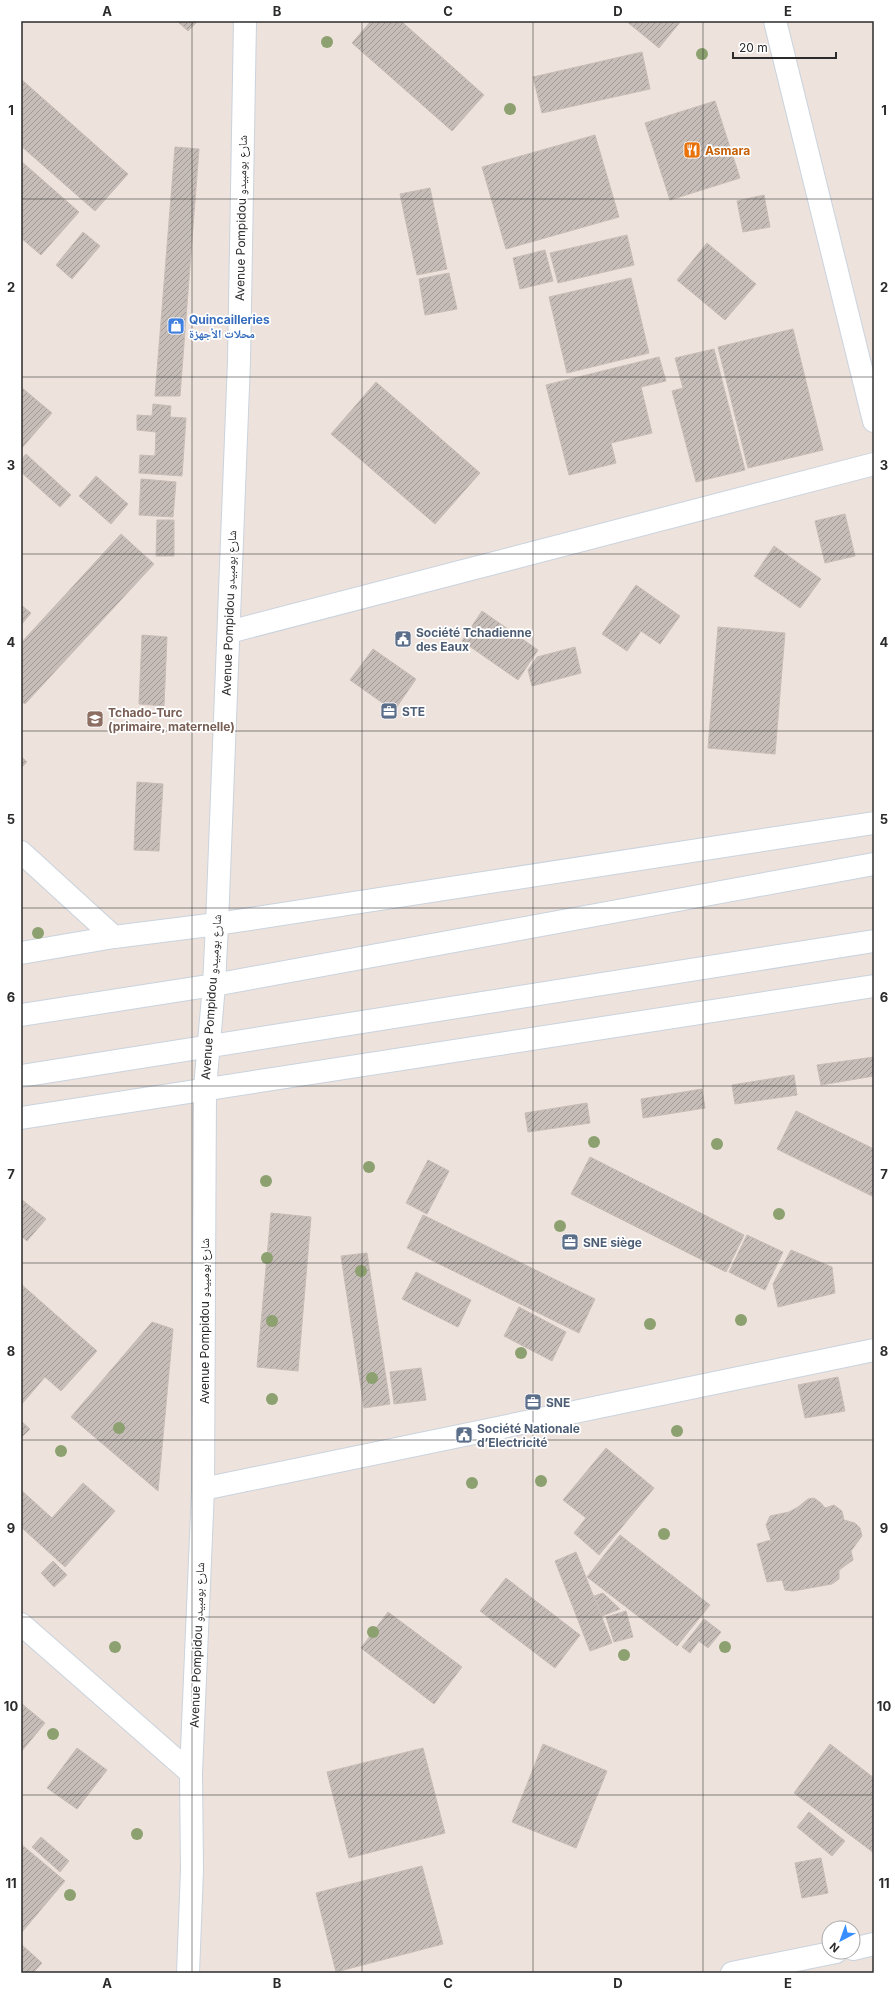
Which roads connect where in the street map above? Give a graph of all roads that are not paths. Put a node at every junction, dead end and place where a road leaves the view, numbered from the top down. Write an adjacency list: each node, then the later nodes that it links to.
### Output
1 (244, 21): 5 (street, Avenue Pompidou شارع بومبيدو)
2 (775, 21): 3 (street)
3 (874, 421)
4 (874, 464): 5 (street)
5 (229, 632): 9 (street, Avenue Pompidou شارع بومبيدو)
6 (874, 823): 9 (street)
7 (21, 852): 10 (street)
8 (874, 864): 13 (street)
9 (217, 924): 10 (street); 13 (street, Avenue Pompidou شارع بومبيدو)
10 (114, 937): 12 (street)
11 (874, 941): 16 (street)
12 (21, 953)
13 (214, 985): 15 (street); 16 (street, Avenue Pompidou شارع بومبيدو)
14 (874, 986): 18 (street)
15 (21, 1015)
16 (209, 1048): 17 (street); 18 (street, Avenue Pompidou شارع بومبيدو)
17 (21, 1076)
18 (205, 1088): 19 (street); 21 (street, Avenue Pompidou شارع بومبيدو)
19 (21, 1118)
20 (874, 1350): 21 (street)
21 (203, 1490): 23 (street, Avenue Pompidou شارع بومبيدو)
22 (21, 1624): 23 (street)
23 (191, 1774): 27 (street, Avenue Pompidou شارع بومبيدو)
24 (874, 1944): 25 (street)
25 (861, 1946)
26 (821, 1955): 28 (street)
27 (188, 1973)
28 (732, 1973)

